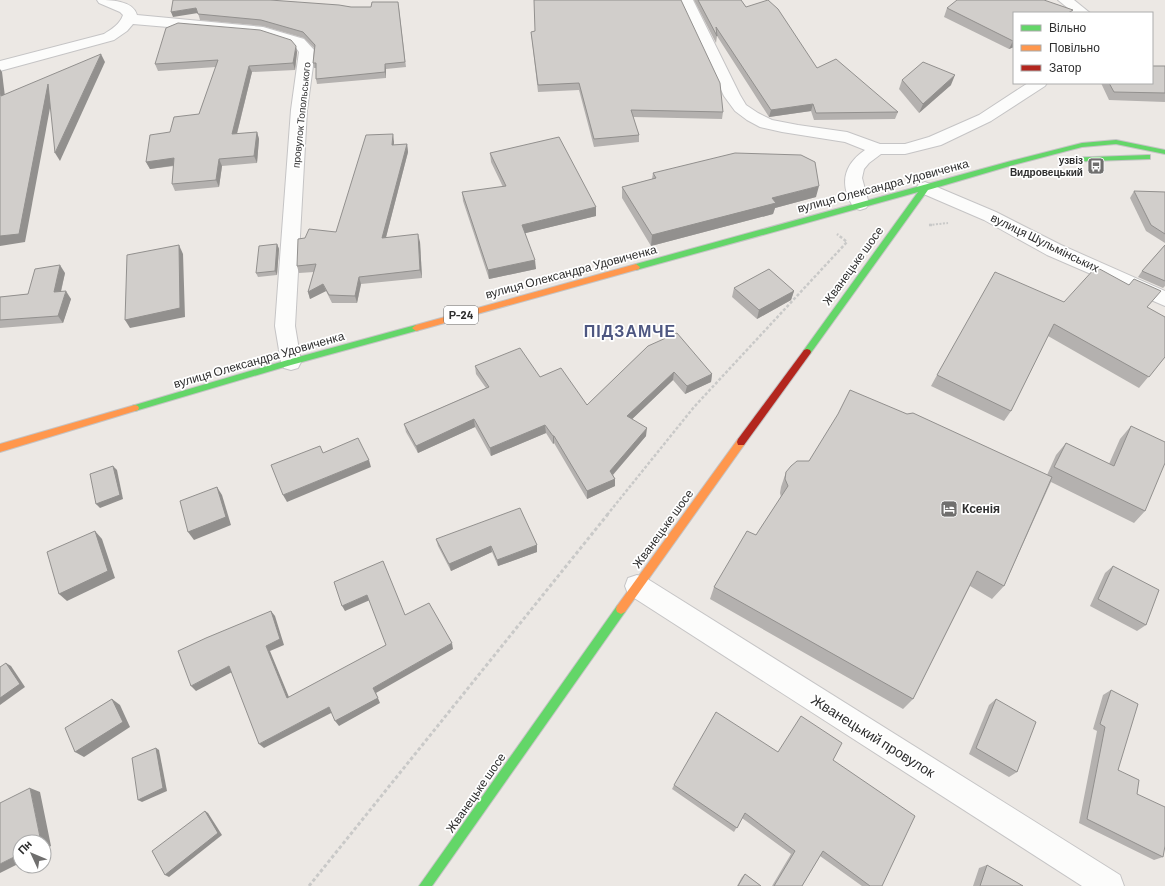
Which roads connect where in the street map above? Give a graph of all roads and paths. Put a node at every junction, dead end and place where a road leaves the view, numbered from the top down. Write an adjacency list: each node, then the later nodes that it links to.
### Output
1 (104, 0): 5 (street)
2 (686, 0): 8 (street)
3 (1065, 0): 4 (street)
4 (1082, 12)
5 (129, 19): 6 (street); 18 (street, провулок Топольського)
6 (0, 66)
7 (1037, 84): 8 (street)
8 (877, 150): 13 (street)
9 (1165, 152): 11 (main road, вулиця Олександра Удовиченка)
10 (1165, 157): 11 (main road, вулиця Олександра Удовиченка)
11 (1011, 163): 12 (main road, вулиця Олександра Удовиченка)
12 (925, 188): 13 (main road, вулиця Олександра Удовиченка / Р-24); 17 (street, вулиця Шульмінських); 20 (main road, Жванецьке шосе)
13 (860, 204): 18 (main road, вулиця Олександра Удовиченка / Р-24)
14 (954, 223): 15 (path)
15 (926, 225)
16 (836, 233): 21 (path)
17 (1165, 299)
18 (291, 362): 19 (main road, вулиця Олександра Удовиченка / Р-24)
19 (0, 448)
20 (637, 586): 22 (main road, Жванецьке шосе); 23 (street, Жванецький провулок)
21 (309, 886)
22 (425, 886)
23 (1109, 886)

